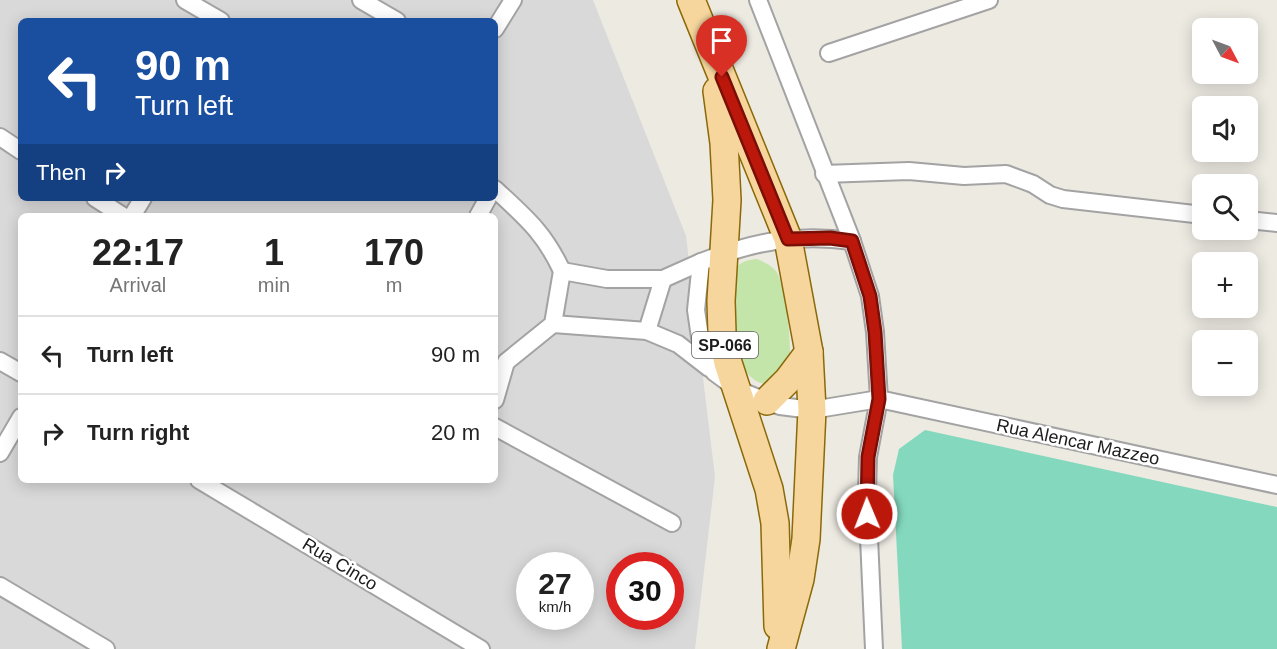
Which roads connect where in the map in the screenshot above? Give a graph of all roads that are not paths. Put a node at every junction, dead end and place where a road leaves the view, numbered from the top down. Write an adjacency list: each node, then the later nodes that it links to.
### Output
1 (185, 0): 7 (street)
2 (361, 0): 8 (street)
3 (513, 0): 9 (street)
4 (692, 0): 10 (main road, SP-066)
5 (758, 0): 14 (street)
6 (989, 0): 11 (street)
7 (216, 18)
8 (392, 18)
9 (498, 24)
10 (706, 37): 21 (main road, SP-066); 23 (main road, SP-066)
11 (829, 53)
12 (0, 137): 13 (street)
13 (18, 149)
14 (824, 174): 18 (street); 22 (street)
15 (498, 192): 24 (street)
16 (100, 201): 17 (street)
17 (118, 213)
18 (1192, 214)
19 (1258, 221): 20 (street)
20 (1277, 223)
21 (788, 239): 22 (street); 23 (street); 28 (main road, SP-066)
22 (852, 241): 34 (street)
23 (713, 257): 25 (street); 32 (street); 33 (main road, SP-066)
24 (562, 271): 25 (street); 26 (street)
25 (663, 279): 27 (street)
26 (552, 324): 27 (street); 30 (street)
27 (647, 331): 32 (street)
28 (809, 352): 35 (main road); 36 (main road, SP-066)
29 (0, 361): 31 (street)
30 (500, 365)
31 (18, 371)
32 (714, 372): 33 (street)
33 (737, 390): 35 (street); 46 (main road, SP-066)
34 (879, 399): 36 (street); 41 (street, Rua Alencar Mazzeo); 47 (street)
35 (767, 401): 36 (street)
36 (812, 410): 46 (main road, SP-066)
37 (18, 422): 39 (street)
38 (498, 429): 42 (street)
39 (0, 453)
40 (204, 483): 45 (street, Rua Cinco)
41 (1277, 485)
42 (672, 523)
43 (0, 586): 44 (street)
44 (106, 649)
45 (481, 649)
46 (779, 649)
47 (874, 649)

